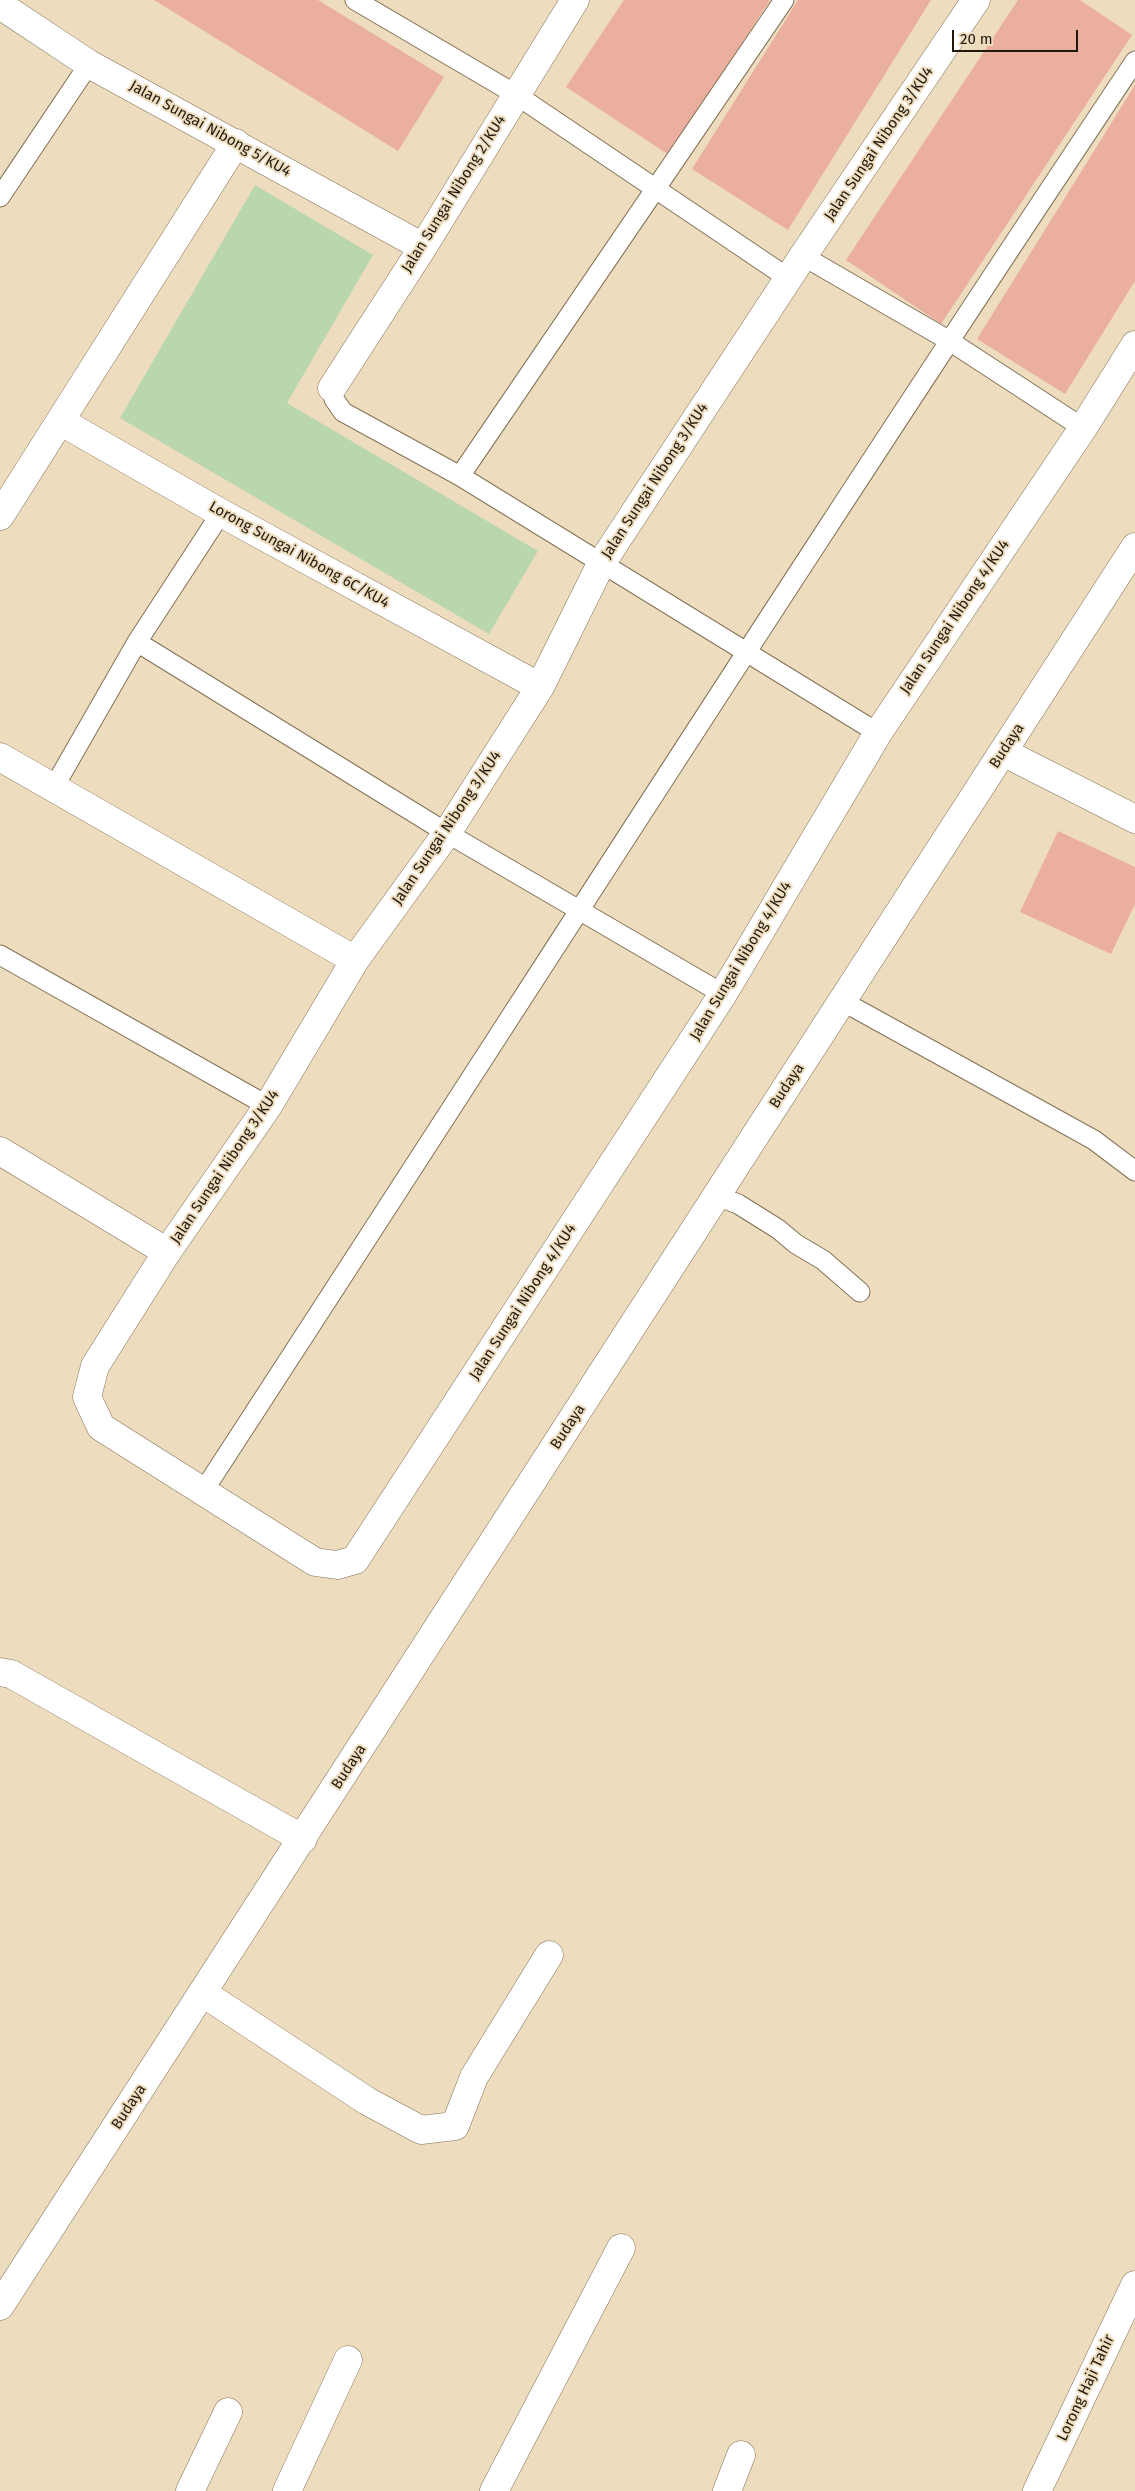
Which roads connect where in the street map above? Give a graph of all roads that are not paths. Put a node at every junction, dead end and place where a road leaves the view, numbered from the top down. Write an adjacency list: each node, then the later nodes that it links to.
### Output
1 (355, 0): 8 (lane)
2 (575, 0): 8 (street, Jalan Sungai Nibong 2/KU4)
3 (784, 0): 10 (lane)
4 (976, 0): 13 (street, Jalan Sungai Nibong 3/KU4)
5 (0, 5): 7 (street, Jalan Sungai Nibong 5/KU4)
6 (1135, 61): 15 (lane)
7 (89, 64): 9 (street, Jalan Sungai Nibong 5/KU4); 11 (lane)
8 (515, 94): 10 (lane); 12 (street, Jalan Sungai Nibong 2/KU4)
9 (236, 143): 12 (street, Jalan Sungai Nibong 5/KU4); 18 (street)
10 (656, 188): 14 (lane); 20 (lane)
11 (0, 197)
12 (422, 247): 17 (street, Jalan Sungai Nibong 2/KU4)
13 (803, 256): 14 (street, Jalan Sungai Nibong 3/KU4); 15 (lane)
14 (788, 278): 24 (street, Jalan Sungai Nibong 3/KU4)
15 (948, 340): 19 (lane); 26 (lane)
16 (1135, 345): 19 (street, Jalan Sungai Nibong 4/KU4)
17 (332, 388): 20 (lane)
18 (60, 421): 21 (street, Lorong Sungai Nibong 6C/KU4); 22 (street)
19 (1083, 428): 28 (street, Jalan Sungai Nibong 4/KU4)
20 (460, 476): 24 (lane)
21 (221, 512): 25 (lane); 27 (street, Lorong Sungai Nibong 6C/KU4)
22 (0, 516)
23 (1135, 547): 29 (street, Budaya)
24 (601, 564): 26 (lane); 27 (street, Jalan Sungai Nibong 3/KU4)
25 (137, 642): 31 (lane); 33 (lane)
26 (746, 650): 28 (lane); 34 (lane)
27 (540, 687): 33 (street, Jalan Sungai Nibong 3/KU4)
28 (878, 733): 37 (street, Jalan Sungai Nibong 4/KU4)
29 (1003, 752): 32 (street); 38 (street, Budaya)
30 (0, 756): 31 (street)
31 (54, 788): 36 (street)
32 (1135, 819)
33 (447, 833): 34 (lane); 36 (street, Jalan Sungai Nibong 3/KU4)
34 (581, 911): 37 (lane); 45 (lane)
35 (0, 955): 39 (lane)
36 (355, 960): 39 (street, Jalan Sungai Nibong 3/KU4)
37 (723, 994): 46 (street, Jalan Sungai Nibong 4/KU4)
38 (842, 1001): 41 (lane); 42 (street, Budaya)
39 (268, 1106): 43 (street, Jalan Sungai Nibong 3/KU4)
40 (0, 1151): 43 (street)
41 (1135, 1171)
42 (717, 1196): 44 (lane); 48 (street, Budaya)
43 (167, 1252): 45 (street, Jalan Sungai Nibong 3/KU4)
44 (860, 1292)
45 (204, 1490): 46 (street, Jalan Sungai Nibong 3/KU4)
46 (337, 1564)
47 (0, 1672): 48 (street)
48 (303, 1839): 50 (street, Budaya)
49 (549, 1955): 50 (street)
50 (203, 1993): 53 (street, Budaya)
51 (621, 2248): 59 (street)
52 (1135, 2285): 61 (street, Lorong Haji Tahir)
53 (0, 2306)
54 (348, 2360): 58 (street)
55 (228, 2412): 57 (street)
56 (741, 2455): 60 (street)
57 (190, 2491)
58 (287, 2491)
59 (494, 2491)
60 (727, 2491)
61 (1037, 2491)

